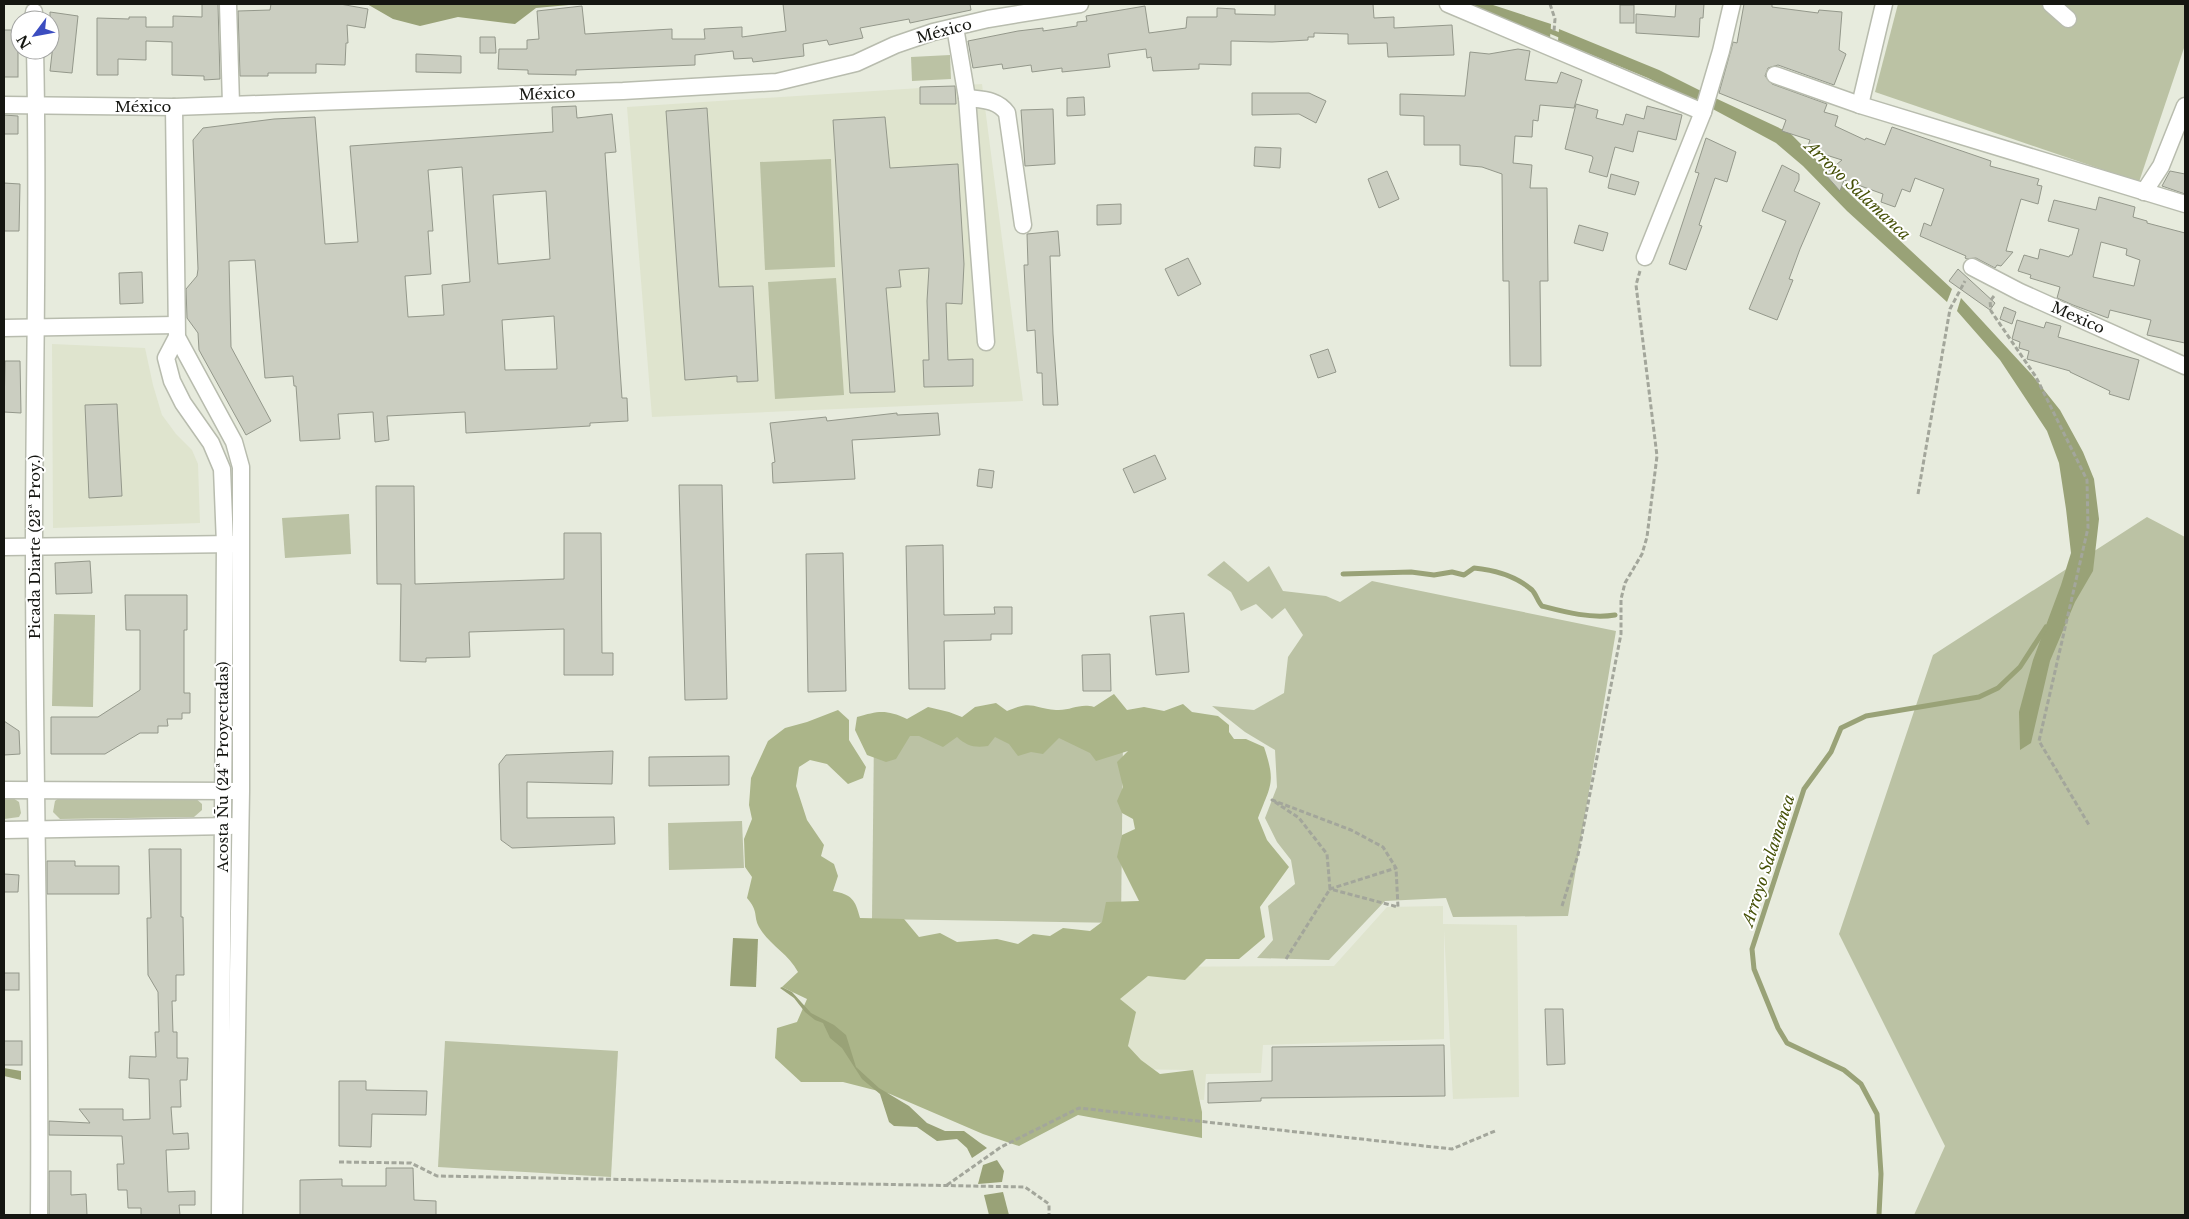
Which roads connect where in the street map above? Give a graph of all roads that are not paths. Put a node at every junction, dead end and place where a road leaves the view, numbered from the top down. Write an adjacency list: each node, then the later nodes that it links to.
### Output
1 (228, 4): 12 (street)
2 (1080, 4): 8 (street, México)
3 (1448, 4): 18 (street)
4 (1732, 4): 18 (street)
5 (1884, 4): 14 (street)
6 (2051, 4): 7 (street)
7 (2068, 19)
8 (954, 27): 11 (street); 12 (street, México)
9 (35, 60): 15 (street, Picada Diarte (23ª Proy.))
10 (1774, 75): 14 (street)
11 (967, 98): 21 (street); 27 (street)
12 (231, 104): 17 (street, México)
13 (4, 105): 15 (street, México)
14 (1860, 105): 19 (street)
15 (36, 106): 17 (street, México); 25 (street, Picada Diarte (23ª Proy.))
16 (2185, 106): 19 (street)
17 (174, 107): 26 (street, Acosta Ñu (24ª Proyectadas))
18 (1703, 112): 22 (street)
19 (2144, 192): 20 (street)
20 (2185, 204)
21 (1023, 224)
22 (1645, 257)
23 (1972, 267): 28 (street, Mexico)
24 (4, 328): 25 (street)
25 (36, 328): 26 (street); 32 (street, Picada Diarte (23ª Proy.))
26 (177, 331): 29 (street, Acosta Ñu (24ª Proyectadas)); 30 (street, Acosta Ñu (24ª Proyectadas))
27 (986, 342)
28 (2185, 366)
29 (225, 544): 30 (street); 32 (street); 35 (street, Acosta Ñu (24ª Proyectadas))
30 (242, 544): 36 (street, Acosta Ñu (24ª Proyectadas))
31 (4, 547): 32 (street)
32 (34, 547): 34 (street, Picada Diarte (23ª Proy.))
33 (4, 790): 34 (street)
34 (36, 790): 35 (street); 40 (street, Picada Diarte (23ª Proy.))
35 (223, 790): 36 (street); 37 (street, Acosta Ñu (24ª Proyectadas))
36 (240, 792): 38 (street, Acosta Ñu (24ª Proyectadas))
37 (222, 826): 38 (street); 40 (street); 41 (street, Acosta Ñu (24ª Proyectadas))
38 (240, 826): 41 (street, Acosta Ñu (24ª Proyectadas))
39 (4, 830): 40 (street)
40 (36, 830): 42 (street, Picada Diarte (23ª Proy.))
41 (228, 1078): 43 (street, Acosta Ñu (24ª Proyectadas)); 44 (street, Acosta Ñu (24ª Proyectadas))
42 (39, 1215)
43 (220, 1215)
44 (234, 1215)

